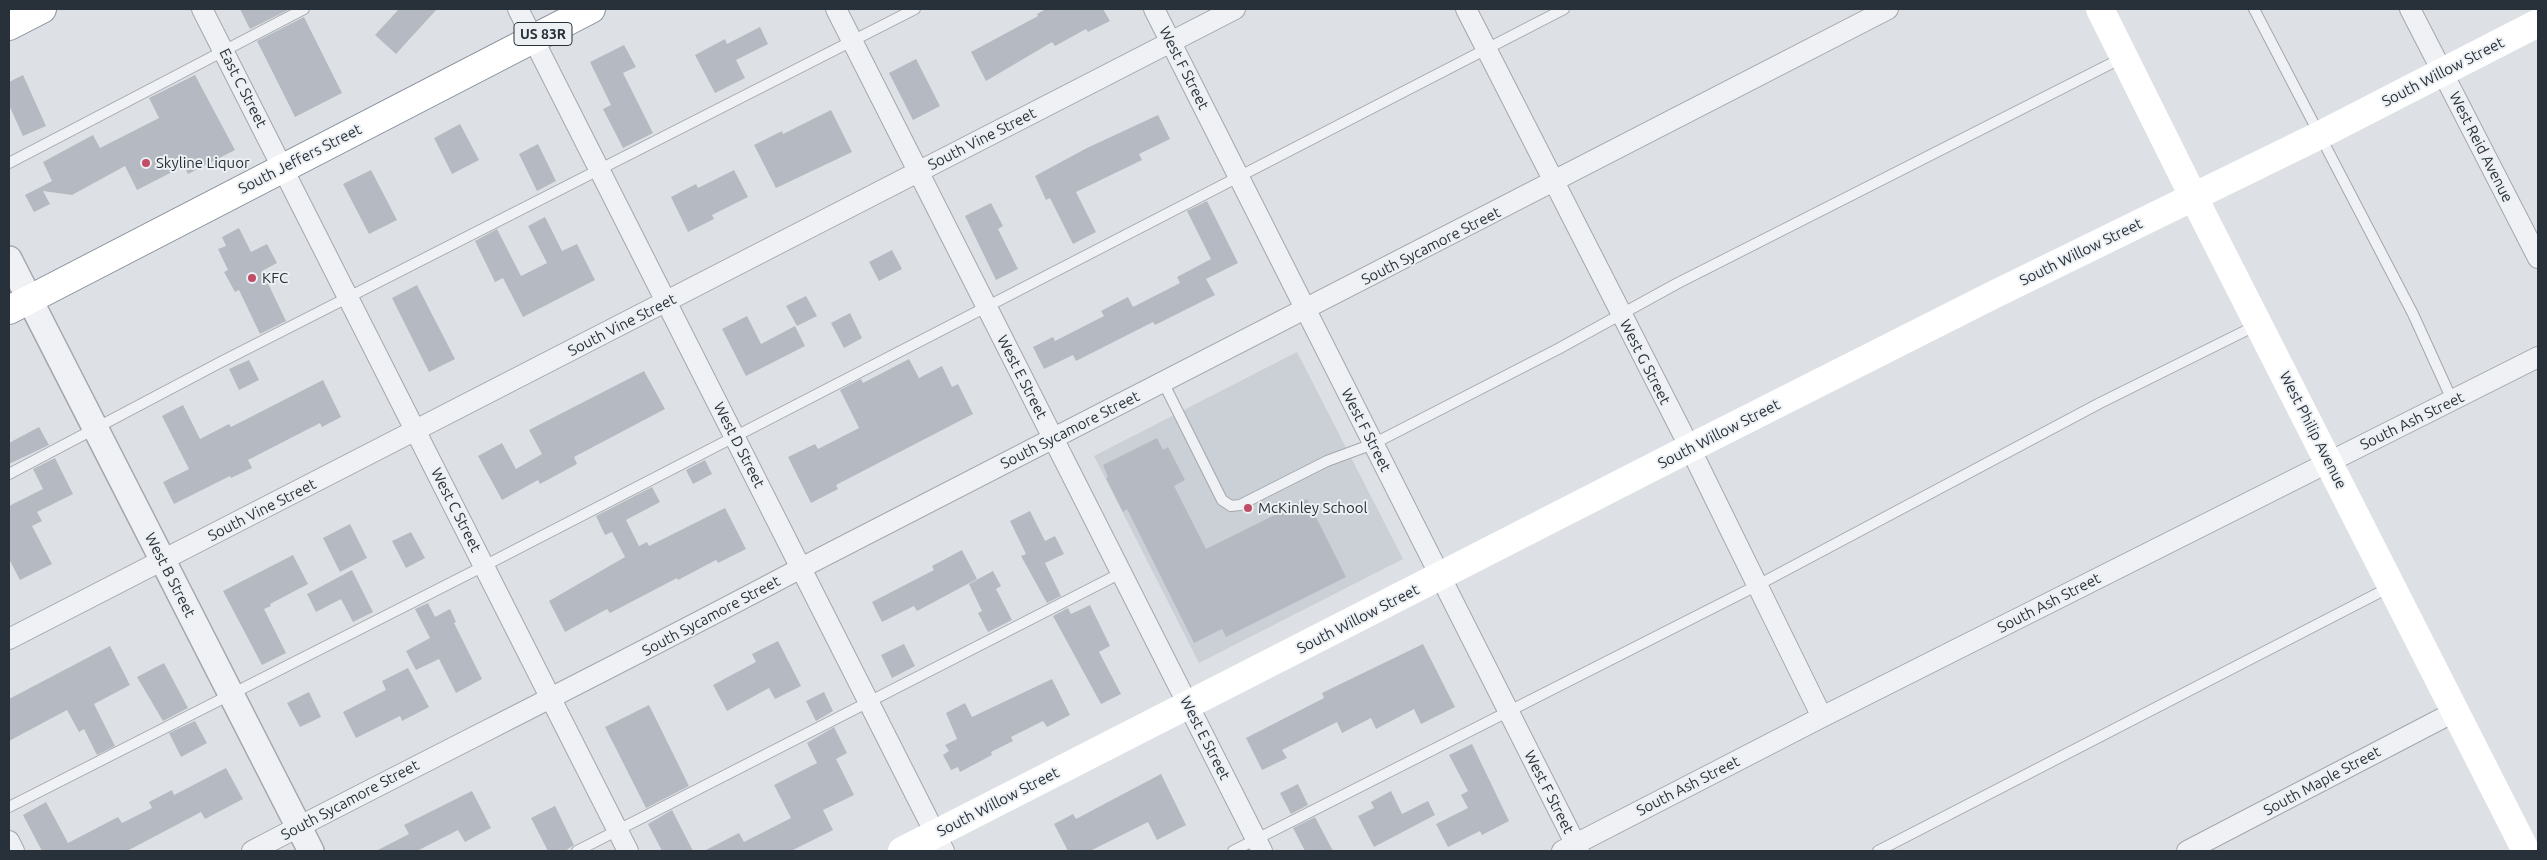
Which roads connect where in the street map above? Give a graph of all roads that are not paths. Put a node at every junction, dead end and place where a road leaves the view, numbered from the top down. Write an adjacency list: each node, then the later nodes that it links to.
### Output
1 (42, 9): 17 (main road)
2 (202, 9): 21 (street, East C Street)
3 (304, 9): 21 (lane)
4 (518, 9): 18 (street, West D Street)
5 (591, 9): 18 (main road, South Jeffers Street / US 83R)
6 (836, 9): 19 (street, West E Street)
7 (915, 9): 19 (lane)
8 (1154, 9): 20 (street, West F Street)
9 (1235, 9): 20 (street, South Vine Street)
10 (1466, 9): 22 (street, West G Street)
11 (1564, 9): 22 (lane)
12 (1888, 9): 31 (street, South Sycamore Street)
13 (2100, 9): 23 (main road, West Philip Avenue)
14 (2254, 9): 25 (lane)
15 (2410, 9): 24 (street, West Reid Avenue)
16 (2538, 23): 24 (main road, South Willow Street)
17 (9, 26)
18 (534, 38): 27 (main road, South Jeffers Street / US 83R); 28 (street, West D Street)
19 (852, 41): 28 (lane); 29 (street, West E Street)
20 (1171, 42): 29 (street, South Vine Street); 30 (street, West F Street)
21 (223, 49): 26 (lane); 27 (street, East C Street)
22 (1486, 49): 30 (lane); 31 (street, West G Street)
23 (2125, 56): 32 (main road, West Philip Avenue); 40 (lane)
24 (2442, 72): 25 (main road, South Willow Street); 33 (street, West Reid Avenue)
25 (2320, 135): 32 (main road, South Willow Street); 44 (lane)
26 (9, 163)
27 (283, 168): 35 (street, West C Street); 37 (main road, South Jeffers Street / US 83R)
28 (600, 170): 35 (lane); 36 (street, West D Street)
29 (918, 172): 36 (street, South Vine Street); 38 (street, West E Street)
30 (1238, 176): 38 (lane); 39 (street, West F Street)
31 (1554, 183): 39 (street, South Sycamore Street); 40 (street, West G Street)
32 (2193, 196): 41 (main road, West Philip Avenue); 50 (main road, South Willow Street)
33 (2538, 258)
34 (9, 259): 37 (street, West B Street)
35 (348, 298): 45 (lane); 46 (street, West C Street)
36 (667, 302): 46 (street, South Vine Street); 47 (street, West D Street)
37 (19, 304): 45 (street, West B Street)
38 (986, 306): 47 (lane); 48 (street, West E Street)
39 (1305, 310): 43 (street, South Sycamore Street); 49 (street, West F Street)
40 (1620, 315): 49 (lane); 50 (street, West G Street)
41 (2258, 324): 51 (main road, West Philip Avenue); 58 (lane)
42 (2538, 357): 44 (street, South Ash Street)
43 (1163, 382): 48 (street, South Sycamore Street); 49 (lane)
44 (2453, 402): 51 (street, South Ash Street)
45 (96, 429): 52 (lane); 53 (street, West B Street)
46 (416, 431): 53 (street, South Vine Street); 54 (street, West C Street)
47 (734, 437): 54 (lane); 55 (street, West D Street)
48 (1053, 439): 55 (street, South Sycamore Street); 56 (street, West E Street)
49 (1373, 444): 57 (street, West F Street)
50 (1690, 448): 57 (main road, South Willow Street); 58 (street, West G Street)
51 (2330, 462): 59 (main road, West Philip Avenue); 67 (street, South Ash Street)
52 (9, 474)
53 (163, 560): 60 (street, South Vine Street); 61 (street, West B Street)
54 (484, 566): 61 (lane); 62 (street, West C Street)
55 (801, 568): 62 (street, South Sycamore Street); 63 (street, West D Street)
56 (1121, 573): 63 (lane); 64 (street, West E Street)
57 (1440, 577): 64 (main road, South Willow Street); 65 (street, West F Street)
58 (1756, 586): 65 (lane); 67 (street, West G Street)
59 (2391, 587): 66 (main road, West Philip Avenue); 83 (lane)
60 (9, 639)
61 (232, 696): 68 (lane); 69 (street, West B Street)
62 (551, 698): 69 (street, South Sycamore Street); 70 (street, West C Street)
63 (869, 702): 70 (lane); 72 (street, West D Street)
64 (1188, 705): 72 (main road, South Willow Street); 73 (street, West E Street)
65 (1508, 711): 73 (lane); 74 (street, West F Street)
66 (2456, 711): 75 (main road, West Philip Avenue); 84 (street, South Maple Street)
67 (1822, 717): 74 (street, South Ash Street)
68 (9, 808)
69 (299, 827): 77 (street, South Sycamore Street); 78 (street, West B Street)
70 (617, 830): 79 (lane); 80 (street, West C Street)
71 (9, 841): 76 (street)
72 (940, 843): 81 (main road, South Willow Street)
73 (1259, 845): 82 (lane)
74 (1572, 849)
75 (2520, 849)
76 (14, 851)
77 (252, 851)
78 (311, 851)
79 (577, 851)
80 (628, 851)
81 (902, 851)
82 (1233, 851)
83 (1878, 851)
84 (2187, 851)

